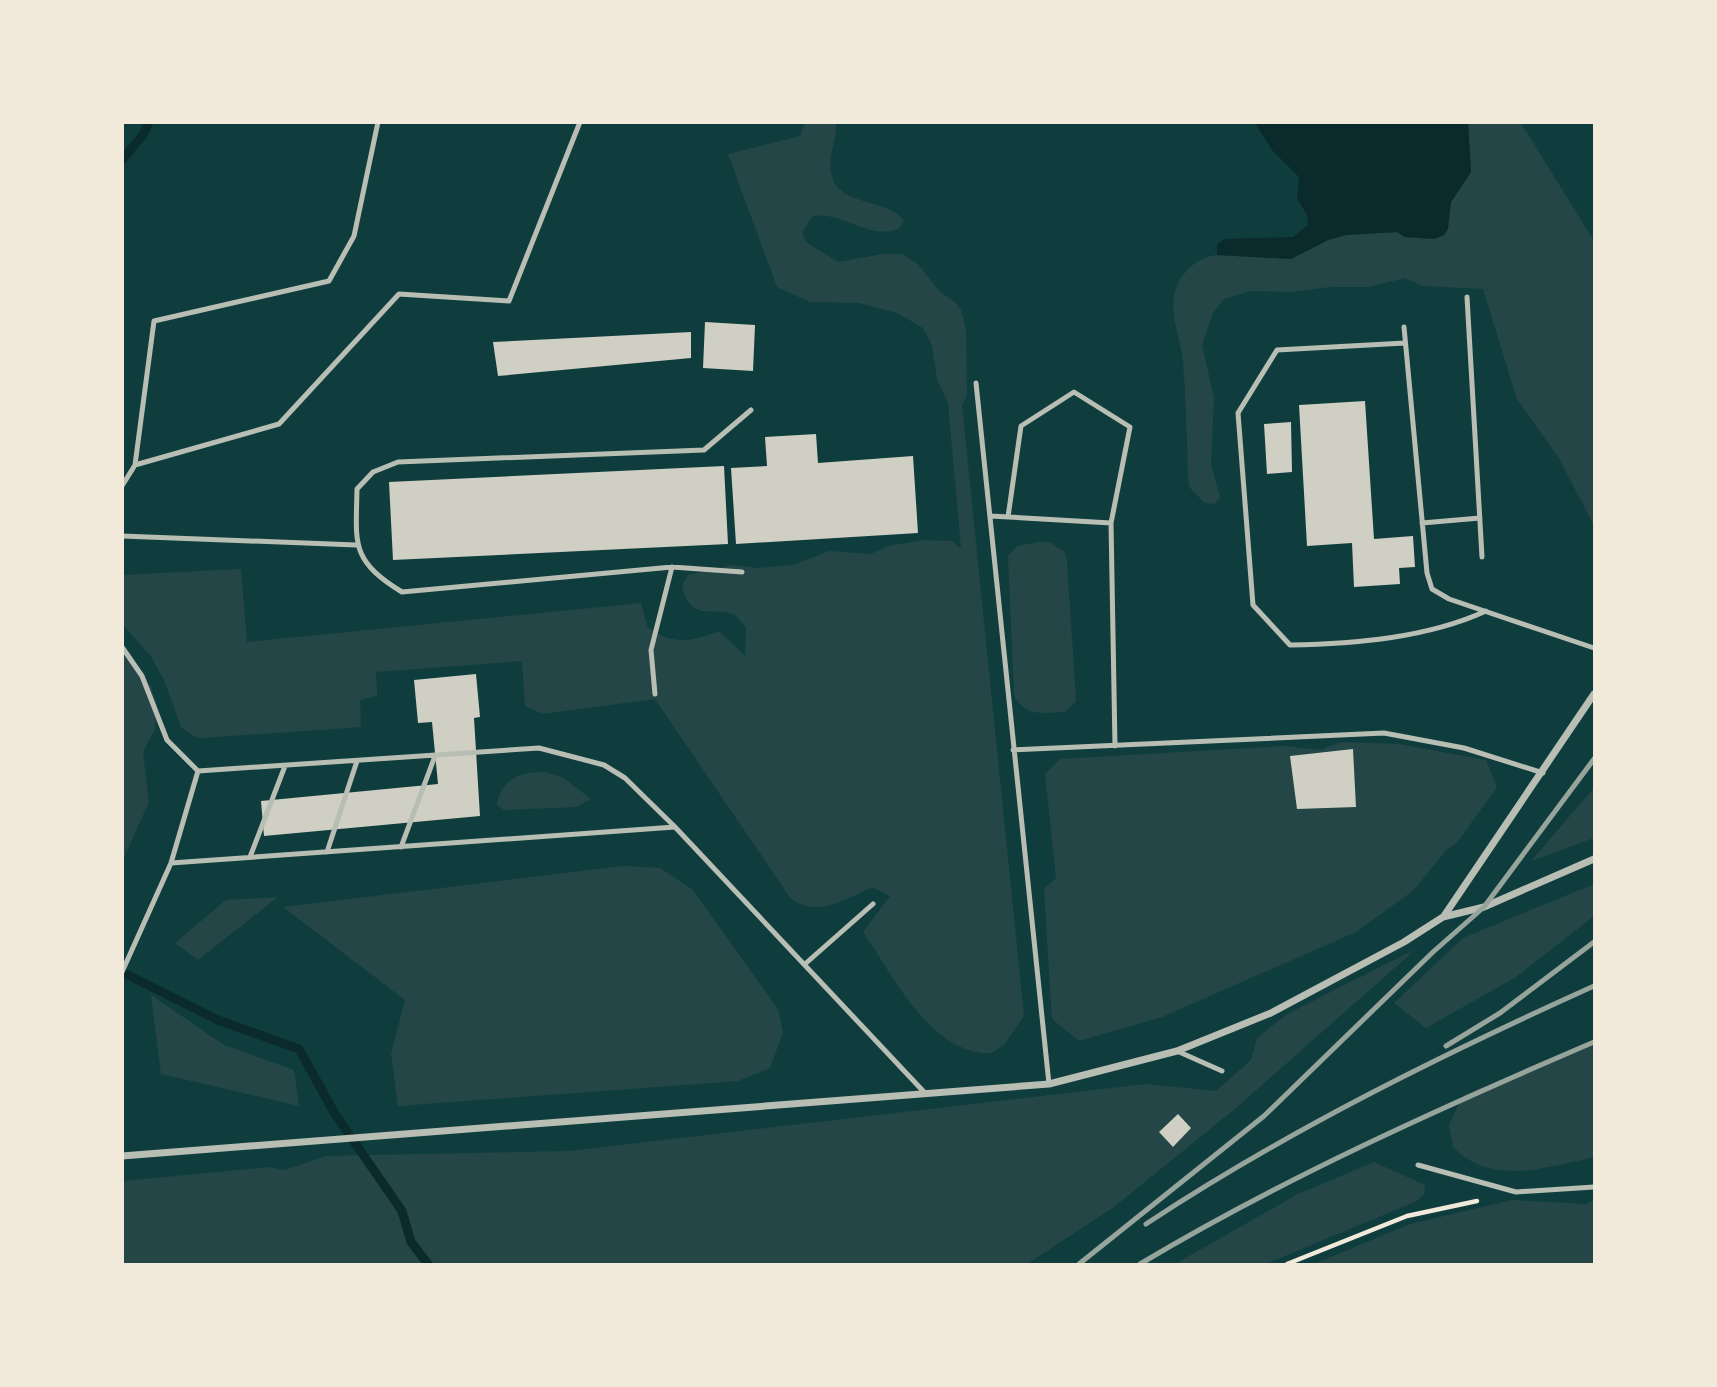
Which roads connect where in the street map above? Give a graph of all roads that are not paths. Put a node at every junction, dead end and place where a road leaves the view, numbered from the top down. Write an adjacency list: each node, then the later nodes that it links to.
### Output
1 (378, 122): 8 (lane)
2 (580, 122): 8 (lane)
3 (1467, 297): 12 (lane)
4 (1404, 327): 5 (lane)
5 (1405, 343): 14 (lane); 20 (lane)
6 (976, 383): 10 (lane)
7 (751, 410): 16 (lane)
8 (135, 465): 9 (lane)
9 (122, 486)
10 (990, 516): 11 (lane); 26 (lane)
11 (1008, 517): 13 (lane); 13 (lane)
12 (1480, 518): 14 (lane); 17 (lane)
13 (1111, 523): 25 (lane)
14 (1422, 523): 20 (lane)
15 (122, 536): 16 (lane)
16 (356, 545): 18 (lane)
17 (1482, 557)
18 (672, 567): 19 (lane); 23 (lane)
19 (742, 572)
20 (1486, 611): 22 (lane)
21 (122, 647): 30 (lane)
22 (1594, 648)
23 (655, 694)
24 (1594, 694): 31 (street)
25 (1115, 746): 26 (lane); 31 (lane)
26 (1013, 750): 44 (lane)
27 (435, 756): 28 (lane); 32 (lane); 33 (lane)
28 (357, 761): 29 (lane); 34 (lane)
29 (285, 766): 30 (lane); 35 (lane)
30 (198, 771): 37 (lane)
31 (1544, 773): 39 (street)
32 (675, 827): 33 (lane); 40 (lane)
33 (401, 847): 34 (lane)
34 (327, 852): 35 (lane)
35 (250, 858): 37 (lane)
36 (1594, 859): 39 (street)
37 (172, 863): 41 (lane)
38 (873, 904): 40 (lane)
39 (1443, 917): 42 (street)
40 (804, 964): 45 (lane)
41 (122, 972)
42 (1177, 1051): 43 (lane); 44 (street)
43 (1222, 1071)
44 (1049, 1084): 45 (street)
45 (924, 1092): 46 (street)
46 (122, 1156)
47 (1418, 1165): 48 (lane)
48 (1594, 1187)

